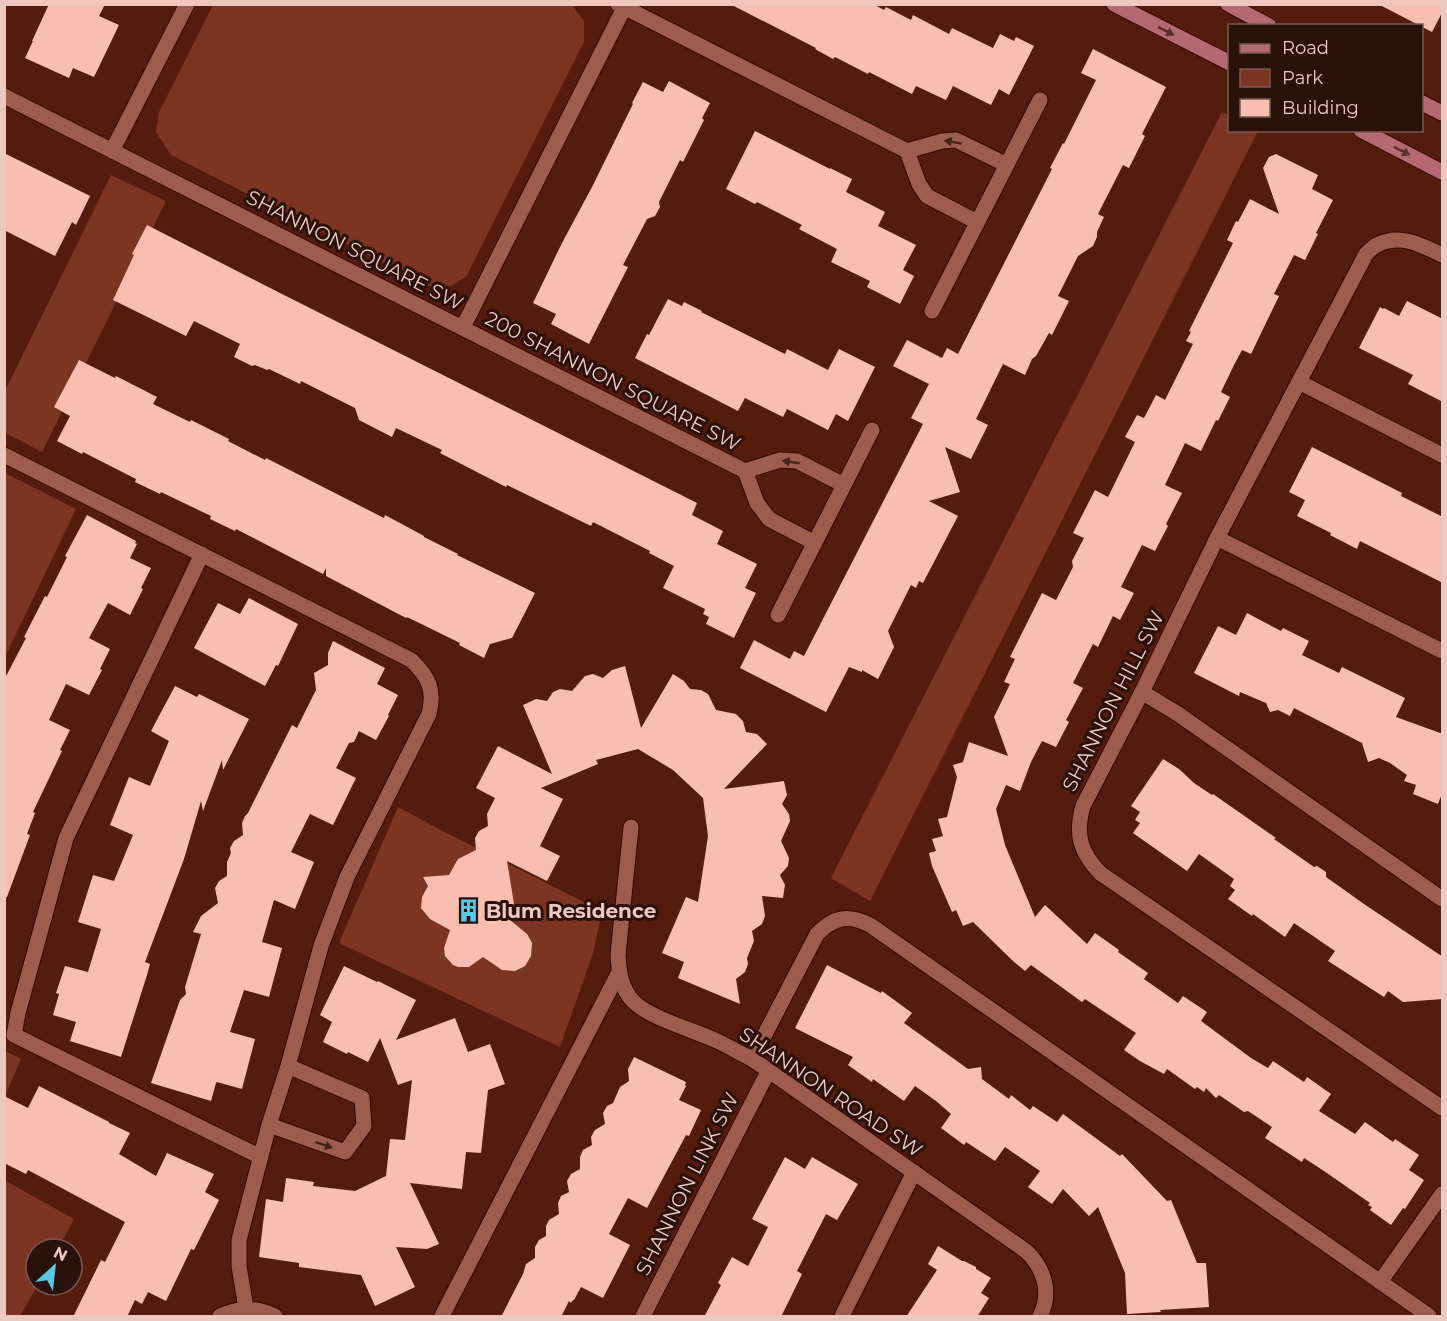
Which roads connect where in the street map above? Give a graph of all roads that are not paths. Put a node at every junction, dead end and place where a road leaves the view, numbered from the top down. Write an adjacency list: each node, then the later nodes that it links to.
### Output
1 (187, 4): 12 (street)
2 (1114, 4): 6 (main road, one-way to 6)
3 (1228, 4): 5 (main road)
4 (621, 6): 13 (street); 19 (street, SHANNON SQUARE SW)
5 (1265, 24)
6 (1228, 62)
7 (4, 96): 12 (street, SHANNON SQUARE SW)
8 (1040, 100): 14 (street)
9 (1423, 103): 10 (main road)
10 (1443, 113)
11 (1365, 132): 15 (main road, one-way to 15)
12 (112, 151): 19 (street, SHANNON SQUARE SW)
13 (907, 152): 14 (street, one-way to 13); 16 (street)
14 (1007, 165): 16 (street)
15 (1443, 172)
16 (977, 222): 18 (street)
17 (1443, 255): 20 (street, SHANNON HILL SW)
18 (932, 311)
19 (463, 327): 24 (street, 200 SHANNON SQUARE SW)
20 (1299, 382): 23 (street); 26 (street, SHANNON HILL SW)
21 (872, 430): 25 (street)
22 (4, 455): 28 (street)
23 (1443, 455)
24 (745, 471): 25 (street, 200 SHANNON SQUARE SW, one-way to 24); 27 (street, 200 SHANNON SQUARE SW)
25 (844, 484): 27 (street)
26 (1217, 538): 30 (street); 31 (street, SHANNON HILL SW)
27 (814, 543): 29 (street)
28 (202, 554): 36 (street); 40 (street)
29 (778, 615)
30 (1443, 651)
31 (1142, 692): 33 (street); 38 (street, SHANNON HILL SW)
32 (631, 827): 34 (street, SHANNON ROAD SW)
33 (1443, 898)
34 (619, 972): 35 (street, SHANNON ROAD SW); 47 (street)
35 (752, 1059): 37 (street, SHANNON ROAD SW); 43 (street)
36 (288, 1066): 39 (street); 39 (street, one-way to 36)
37 (769, 1070): 41 (street, SHANNON ROAD SW); 48 (street, SHANNON LINK SW)
38 (1443, 1108)
39 (269, 1125): 40 (street)
40 (261, 1157): 44 (street)
41 (914, 1172): 49 (street); 50 (street, SHANNON ROAD SW)
42 (1443, 1194): 43 (street)
43 (1380, 1282): 51 (street)
44 (246, 1308): 45 (street); 46 (street)
45 (220, 1317)
46 (275, 1317)
47 (442, 1317)
48 (643, 1317)
49 (842, 1317)
50 (1040, 1317)
51 (1429, 1317)

